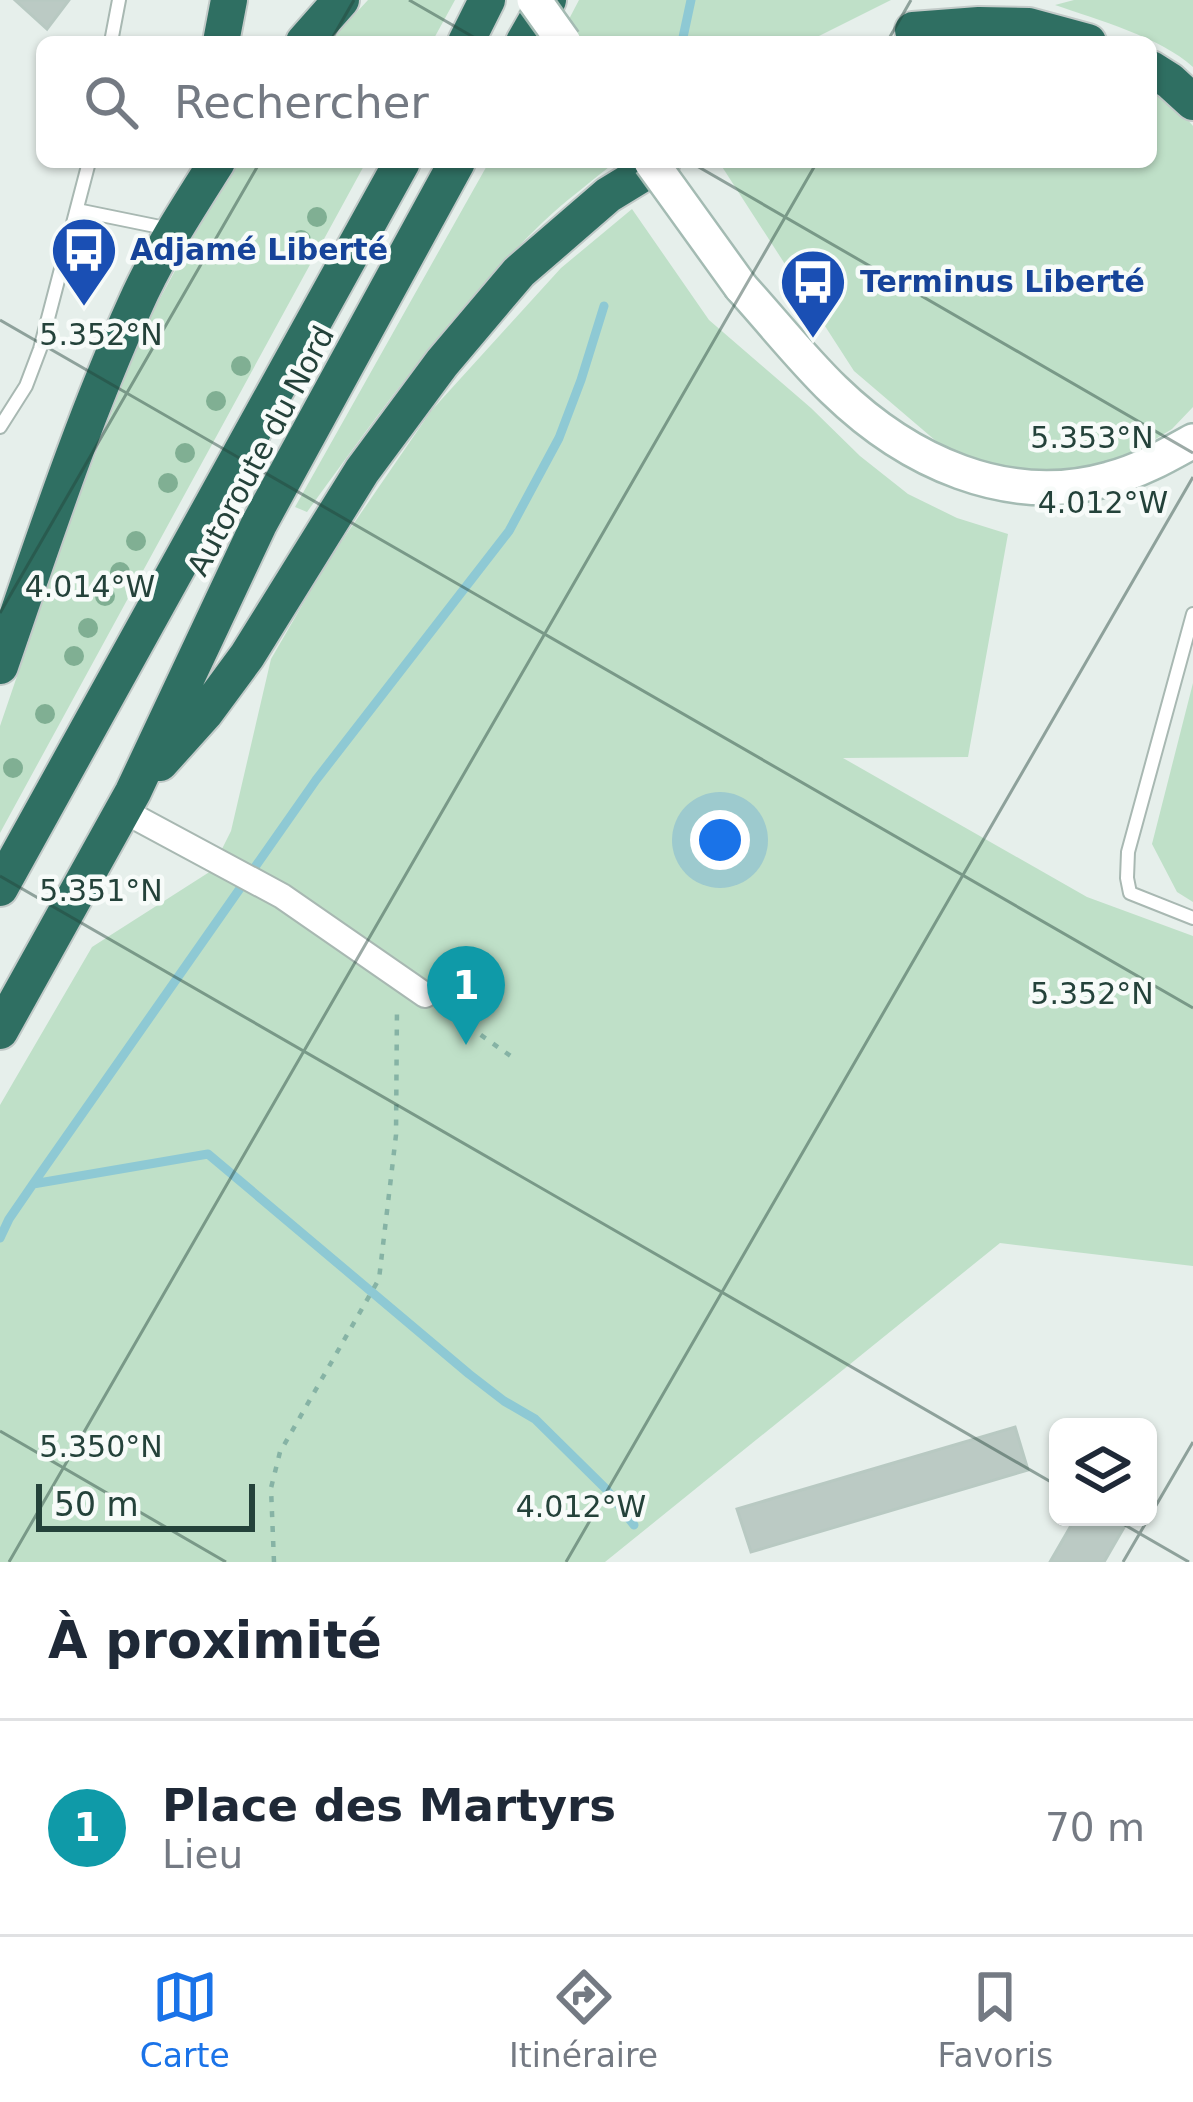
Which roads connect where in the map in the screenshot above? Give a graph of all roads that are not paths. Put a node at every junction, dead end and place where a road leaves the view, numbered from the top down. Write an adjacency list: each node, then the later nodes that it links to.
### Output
1 (118, 0): 8 (lane)
2 (229, 0): 9 (highway)
3 (341, 0): 10 (highway)
4 (488, 0): 11 (highway)
5 (534, 0): 13 (street, bridge)
6 (548, 0): 12 (highway)
7 (976, 0): 14 (highway)
8 (112, 36)
9 (222, 36)
10 (309, 36)
11 (469, 36)
12 (527, 36)
13 (560, 36)
14 (900, 36): 15 (highway)
15 (1066, 36)
16 (1157, 73): 17 (highway)
17 (1193, 101)
18 (88, 168): 25 (lane)
19 (188, 168): 26 (highway)
20 (214, 168): 26 (highway)
21 (399, 168): 32 (highway, Autoroute du Nord)
22 (454, 168): 31 (highway, Autoroute du Nord)
23 (652, 168): 31 (highway)
24 (655, 168): 28 (street, bridge)
25 (77, 210): 26 (lane); 27 (lane)
26 (175, 230): 30 (highway)
27 (0, 427)
28 (1190, 447)
29 (1193, 614): 33 (lane)
30 (0, 666)
31 (128, 801): 34 (street); 35 (highway, Autoroute du Nord)
32 (0, 888)
33 (1193, 918)
34 (424, 995)
35 (0, 1031)

